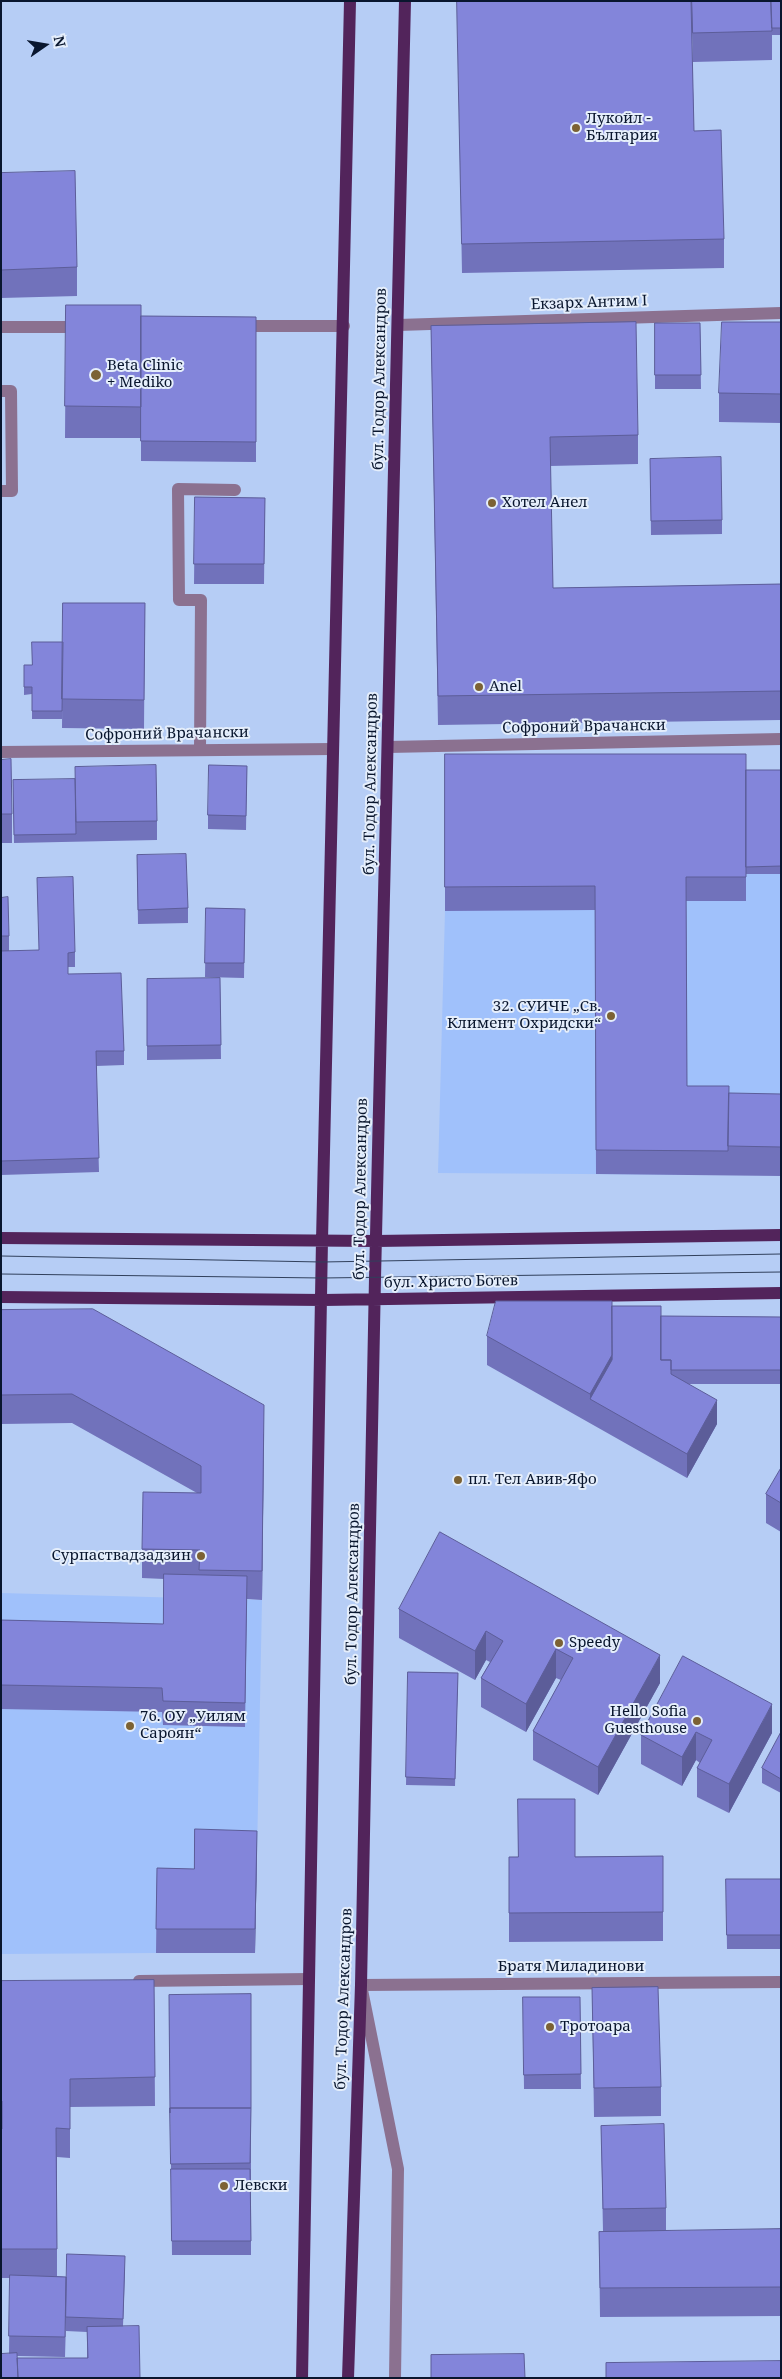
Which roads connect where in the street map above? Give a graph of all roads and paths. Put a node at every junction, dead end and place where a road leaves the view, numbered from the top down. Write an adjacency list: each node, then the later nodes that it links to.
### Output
1 (350, 1): 6 (main road)
2 (405, 1): 4 (main road, бул. Тодор Александров)
3 (781, 313): 4 (street, Екзарх Антим I)
4 (398, 325): 13 (main road, бул. Тодор Александров)
5 (226, 326): 6 (street)
6 (344, 326): 14 (main road)
7 (1, 327): 8 (street)
8 (99, 327)
9 (1, 391): 11 (street)
10 (235, 490): 15 (street)
11 (1, 491)
12 (781, 739): 13 (street, Софроний Врачански)
13 (388, 747): 20 (main road, бул. Тодор Александров)
14 (333, 749): 15 (street, Софроний Врачански); 19 (main road)
15 (200, 750): 16 (street, Софроний Врачански)
16 (1, 752)
17 (781, 1235): 20 (main road)
18 (1, 1238): 19 (main road)
19 (322, 1240): 20 (main road); 23 (main road)
20 (376, 1240): 24 (main road, бул. Тодор Александров)
21 (781, 1293): 24 (main road, бул. Христо Ботев)
22 (1, 1297): 23 (main road, бул. Христо Ботев)
23 (323, 1300): 24 (main road, бул. Христо Ботев); 25 (main road)
24 (375, 1300): 28 (main road, бул. Тодор Александров)
25 (309, 1978): 26 (street); 29 (main road)
26 (128, 1981)
27 (781, 1982): 28 (street, Братя Миладинови)
28 (361, 1985): 30 (main road, бул. Тодор Александров); 31 (street)
29 (302, 2378)
30 (348, 2378)
31 (395, 2378)

